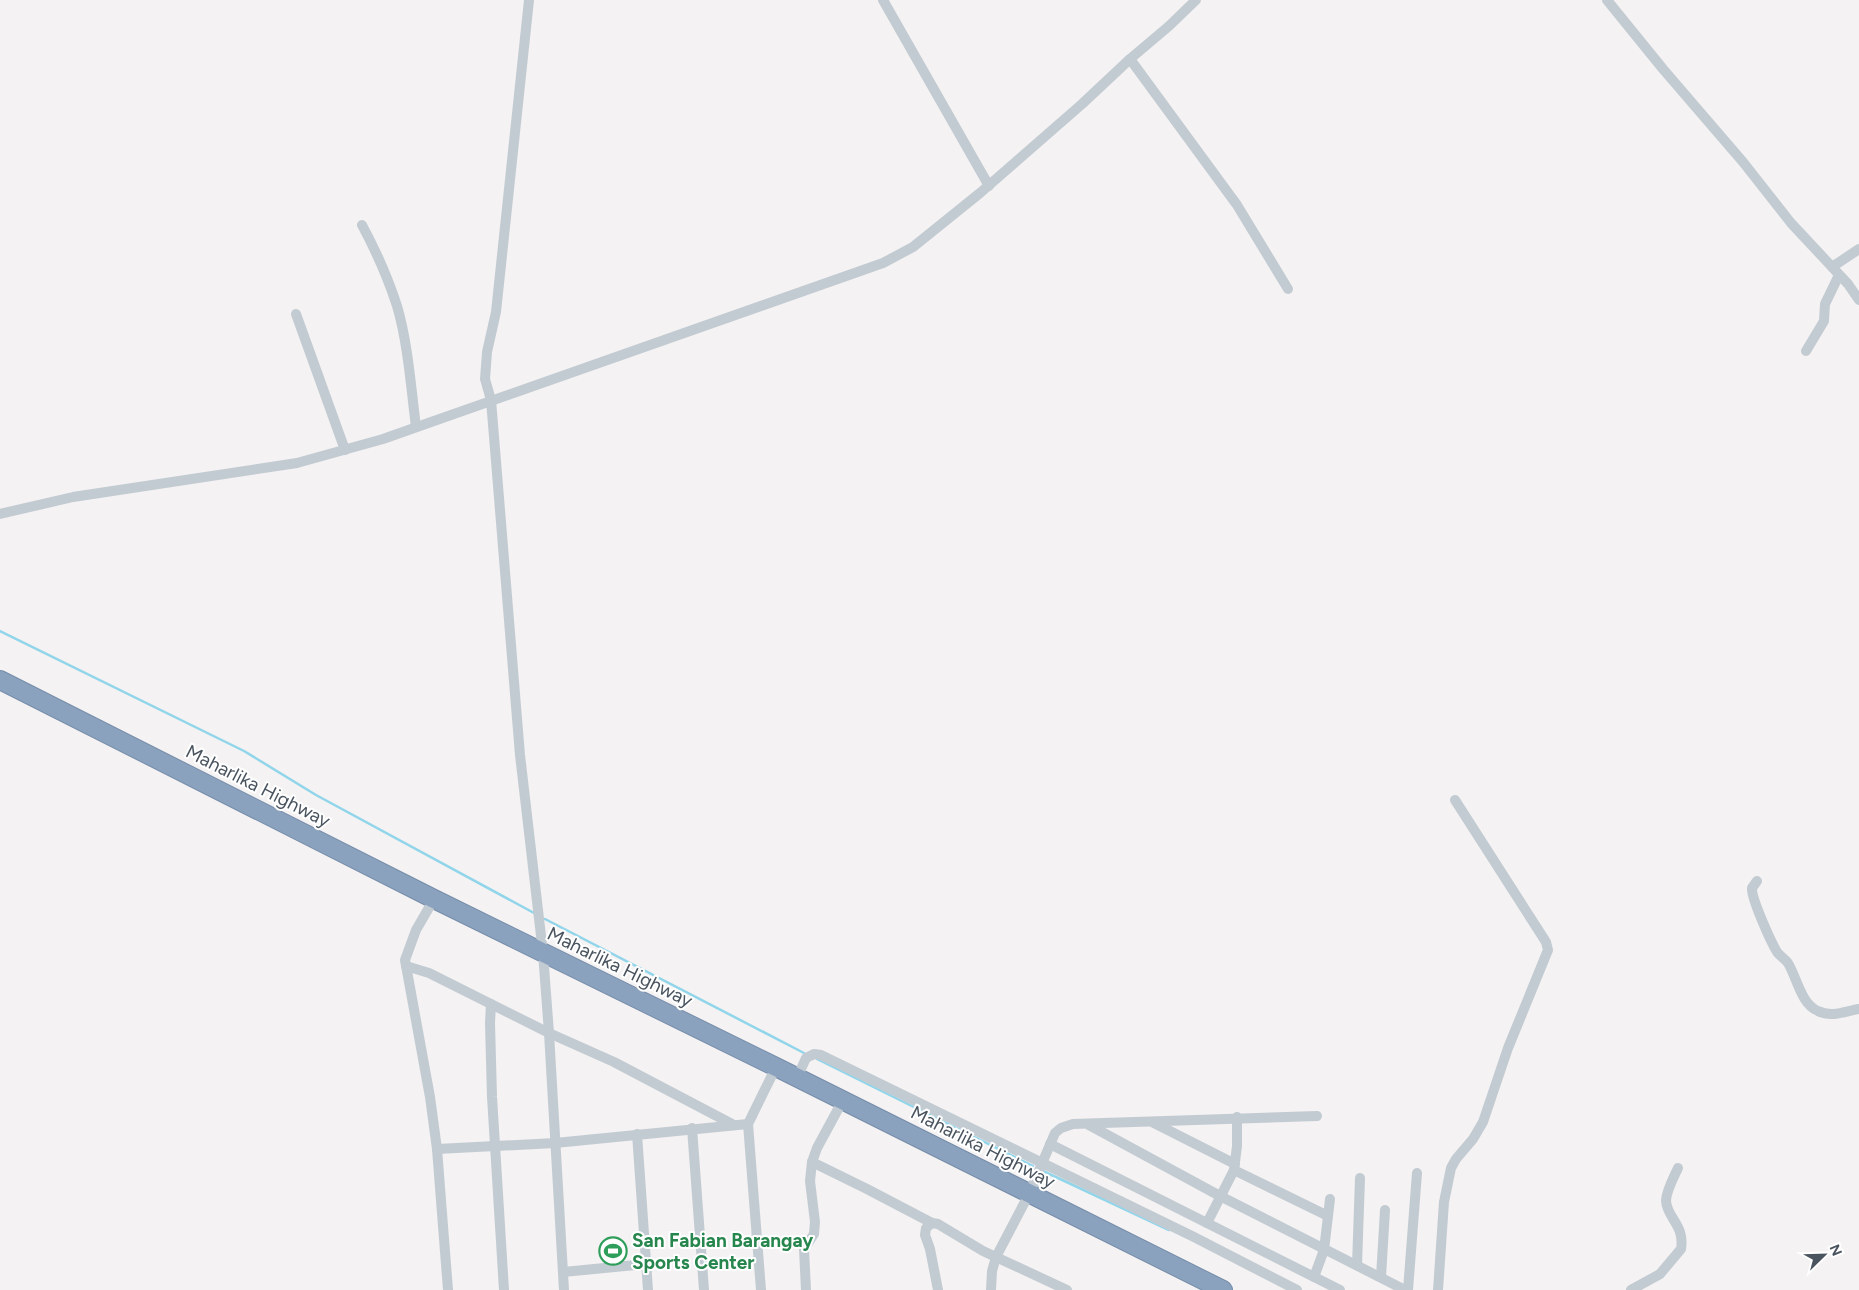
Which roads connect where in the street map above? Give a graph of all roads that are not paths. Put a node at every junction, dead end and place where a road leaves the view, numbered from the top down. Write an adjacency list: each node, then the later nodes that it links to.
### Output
1 (529, 0): 14 (street)
2 (883, 0): 6 (street)
3 (1196, 0): 5 (street)
4 (1607, 0): 9 (street)
5 (1130, 59): 6 (street); 10 (street)
6 (988, 186): 14 (street)
7 (362, 224): 15 (street)
8 (1859, 249): 9 (street)
9 (1836, 271): 11 (street); 13 (street)
10 (1288, 289)
11 (1859, 300)
12 (296, 314): 16 (street)
13 (1806, 351)
14 (491, 400): 15 (street); 22 (street)
15 (416, 427): 16 (street)
16 (346, 450): 17 (street)
17 (0, 514)
18 (0, 680): 21 (highway, Maharlika Highway)
19 (1455, 800): 76 (street)
20 (1757, 881): 25 (street)
21 (434, 899): 22 (highway, Maharlika Highway); 23 (street)
22 (543, 953): 26 (street); 27 (highway, Maharlika Highway)
23 (406, 966): 24 (street); 41 (street)
24 (491, 1004): 26 (street); 40 (street)
25 (1859, 1009)
26 (549, 1033): 33 (street); 38 (street)
27 (776, 1067): 28 (highway, Maharlika Highway); 34 (street)
28 (797, 1078): 29 (highway, Maharlika Highway); 43 (street)
29 (842, 1100): 42 (street); 48 (highway, Maharlika Highway)
30 (1317, 1116): 31 (street)
31 (1237, 1118): 32 (street); 44 (street)
32 (1152, 1122): 35 (street); 44 (street)
33 (732, 1124): 34 (street); 36 (street)
34 (748, 1124): 67 (street)
35 (1086, 1124): 39 (street); 49 (street)
36 (692, 1128): 37 (street); 66 (street)
37 (637, 1134): 38 (street); 57 (street)
38 (555, 1143): 40 (street); 59 (street)
39 (1050, 1144): 43 (street); 53 (street)
40 (496, 1146): 41 (street); 63 (street)
41 (437, 1149): 62 (street)
42 (812, 1162): 54 (street); 68 (street)
43 (1041, 1163): 48 (street); 73 (street)
44 (1234, 1167): 49 (street); 52 (street)
45 (1678, 1168): 77 (street)
46 (1417, 1173): 75 (street)
47 (1360, 1178): 58 (street)
48 (1029, 1194): 56 (street); 72 (highway, Maharlika Highway)
49 (1220, 1196): 53 (street); 55 (street)
50 (1330, 1199): 52 (street)
51 (1385, 1210): 61 (street)
52 (1328, 1216): 55 (street)
53 (1207, 1223): 60 (street)
54 (932, 1224): 56 (street); 69 (street)
55 (1324, 1250): 58 (street); 60 (street)
56 (996, 1257): 70 (street); 71 (street)
57 (646, 1264): 59 (street); 65 (street)
58 (1357, 1266): 61 (street)
59 (563, 1272): 64 (street)
60 (1314, 1276): 74 (street)
61 (1381, 1277): 75 (street)
62 (448, 1290)
63 (504, 1290)
64 (564, 1290)
65 (648, 1290)
66 (704, 1290)
67 (761, 1290)
68 (806, 1290)
69 (938, 1290)
70 (991, 1290)
71 (1067, 1290)
72 (1223, 1290)
73 (1298, 1290)
74 (1340, 1290)
75 (1406, 1290)
76 (1438, 1290)
77 (1631, 1290)

